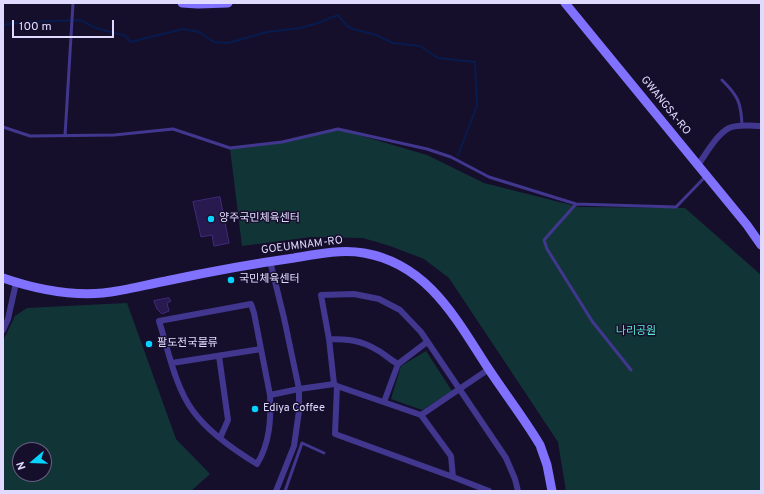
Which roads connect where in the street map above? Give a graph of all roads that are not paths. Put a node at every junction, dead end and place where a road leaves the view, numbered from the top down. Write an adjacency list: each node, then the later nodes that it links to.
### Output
1 (73, 3): 11 (lane)
2 (182, 3): 3 (street)
3 (228, 3)
4 (565, 3): 6 (street, GWANGSA-RO)
5 (570, 3): 6 (street)
6 (587, 30): 12 (street, GWANGSA-RO)
7 (722, 80): 8 (lane)
8 (742, 125): 9 (street); 12 (street)
9 (761, 126)
10 (3, 127): 11 (lane)
11 (65, 136): 14 (lane)
12 (698, 165): 13 (street, GWANGSA-RO)
13 (706, 175): 14 (lane); 15 (street, GWANGSA-RO)
14 (576, 204): 27 (lane)
15 (761, 245)
16 (270, 261): 18 (street, GOEUMNAM-RO); 26 (street, GOEUMNAM-RO); 29 (street)
17 (3, 278): 18 (street, GOEUMNAM-RO)
18 (16, 283): 19 (street)
19 (3, 330)
20 (329, 339): 21 (street); 25 (street); 28 (street)
21 (427, 342): 25 (street); 30 (street)
22 (261, 349): 23 (street); 24 (street); 31 (street)
23 (219, 356): 24 (street); 34 (street)
24 (172, 363): 34 (street)
25 (398, 364): 32 (street)
26 (489, 369): 30 (street); 41 (street, GOEUMNAM-RO)
27 (631, 370)
28 (336, 385): 29 (street); 32 (street); 36 (street)
29 (299, 389): 31 (street); 37 (street)
30 (460, 389): 33 (street); 40 (street)
31 (270, 395): 34 (street)
32 (384, 402): 33 (street)
33 (421, 415): 36 (street)
34 (220, 438)
35 (324, 453): 38 (lane)
36 (453, 478): 39 (street)
37 (276, 491)
38 (285, 491)
39 (489, 491)
40 (518, 491)
41 (552, 491)

